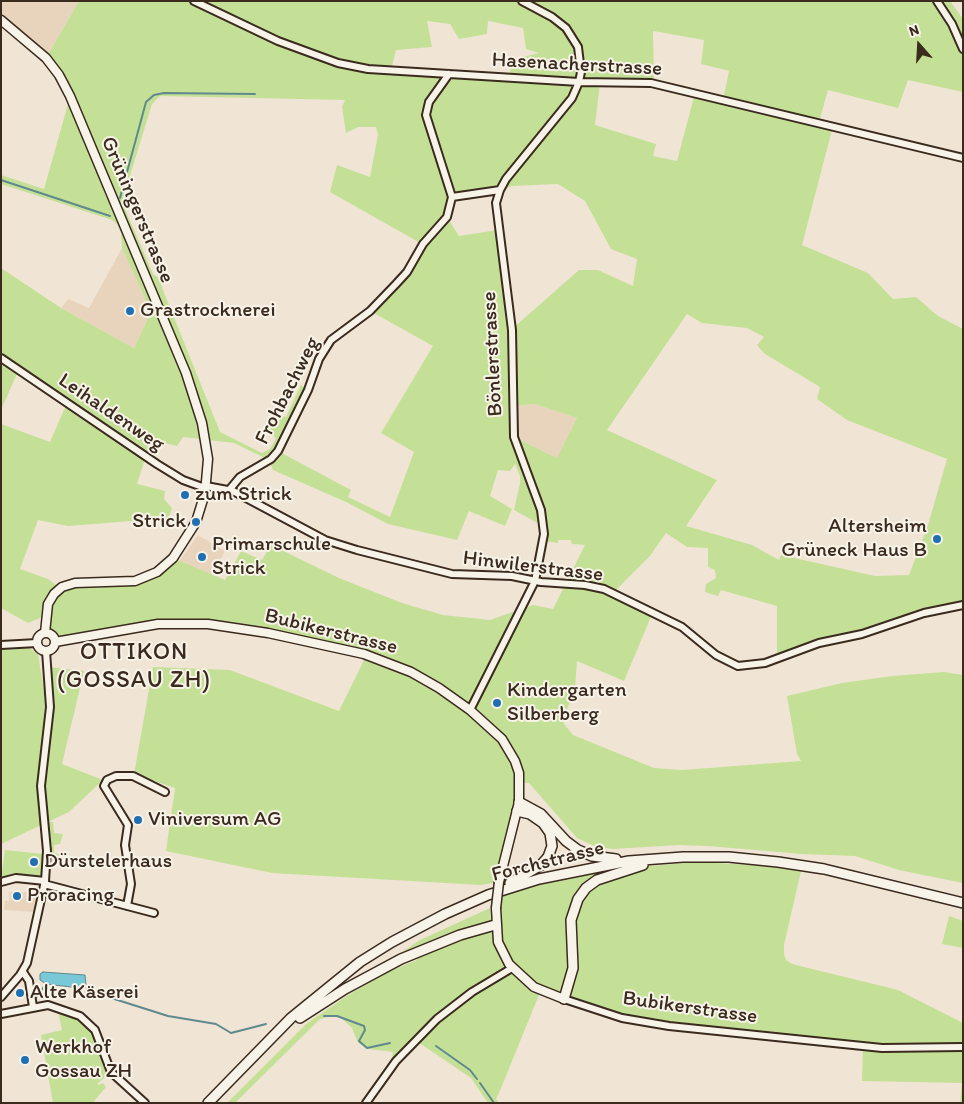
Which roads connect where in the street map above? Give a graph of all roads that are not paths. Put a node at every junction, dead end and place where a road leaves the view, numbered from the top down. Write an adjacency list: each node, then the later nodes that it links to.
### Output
1 (194, 1): 6 (street, Hasenacherstrasse)
2 (522, 1): 7 (street, Bönlerstrasse)
3 (937, 1): 5 (street)
4 (1, 20): 12 (main road, Grüningerstrasse)
5 (963, 49)
6 (448, 74): 7 (street, Hasenacherstrasse); 10 (street)
7 (580, 82): 8 (street, Hasenacherstrasse); 9 (street, Bönlerstrasse)
8 (963, 158)
9 (500, 190): 10 (street); 14 (street, Bönlerstrasse)
10 (452, 197): 13 (street, Frohbachweg)
11 (1, 358): 12 (street, Leihaldenweg)
12 (206, 487): 13 (street, Hinwilerstrasse); 16 (main road, Grüningerstrasse)
13 (230, 489): 14 (street, Hinwilerstrasse)
14 (535, 581): 15 (street, Hinwilerstrasse); 21 (street, Bönlerstrasse)
15 (963, 605)
16 (45, 633): 17 (main road); 18 (main road)
17 (37, 642): 19 (street); 20 (main road)
18 (55, 642): 20 (main road); 21 (main road, Bubikerstrasse)
19 (1, 645)
20 (46, 651): 27 (street)
21 (470, 710): 23 (main road, Bubikerstrasse)
22 (165, 792): 30 (street)
23 (518, 806): 24 (highway); 28 (highway); 33 (main road, Bubikerstrasse, bridge)
24 (629, 861): 28 (highway, Forchstrasse); 29 (highway, Forchstrasse)
25 (643, 865): 31 (highway, Forchstrasse); 37 (highway); 40 (highway, Forchstrasse)
26 (1, 882): 27 (street)
27 (44, 882): 30 (street); 35 (street)
28 (488, 895): 43 (highway, Forchstrasse)
29 (963, 903)
30 (127, 906): 32 (street)
31 (963, 909)
32 (154, 913)
33 (495, 925): 34 (main road, Bubikerstrasse); 40 (highway)
34 (512, 968): 37 (main road, Bubikerstrasse); 45 (street)
35 (22, 972): 36 (street); 38 (street)
36 (1, 997)
37 (564, 999): 41 (street, Bubikerstrasse)
38 (33, 1007): 39 (street); 42 (street)
39 (1, 1014)
40 (300, 1018): 44 (highway, Forchstrasse)
41 (963, 1047)
42 (145, 1103)
43 (208, 1103)
44 (216, 1103)
45 (366, 1103)

